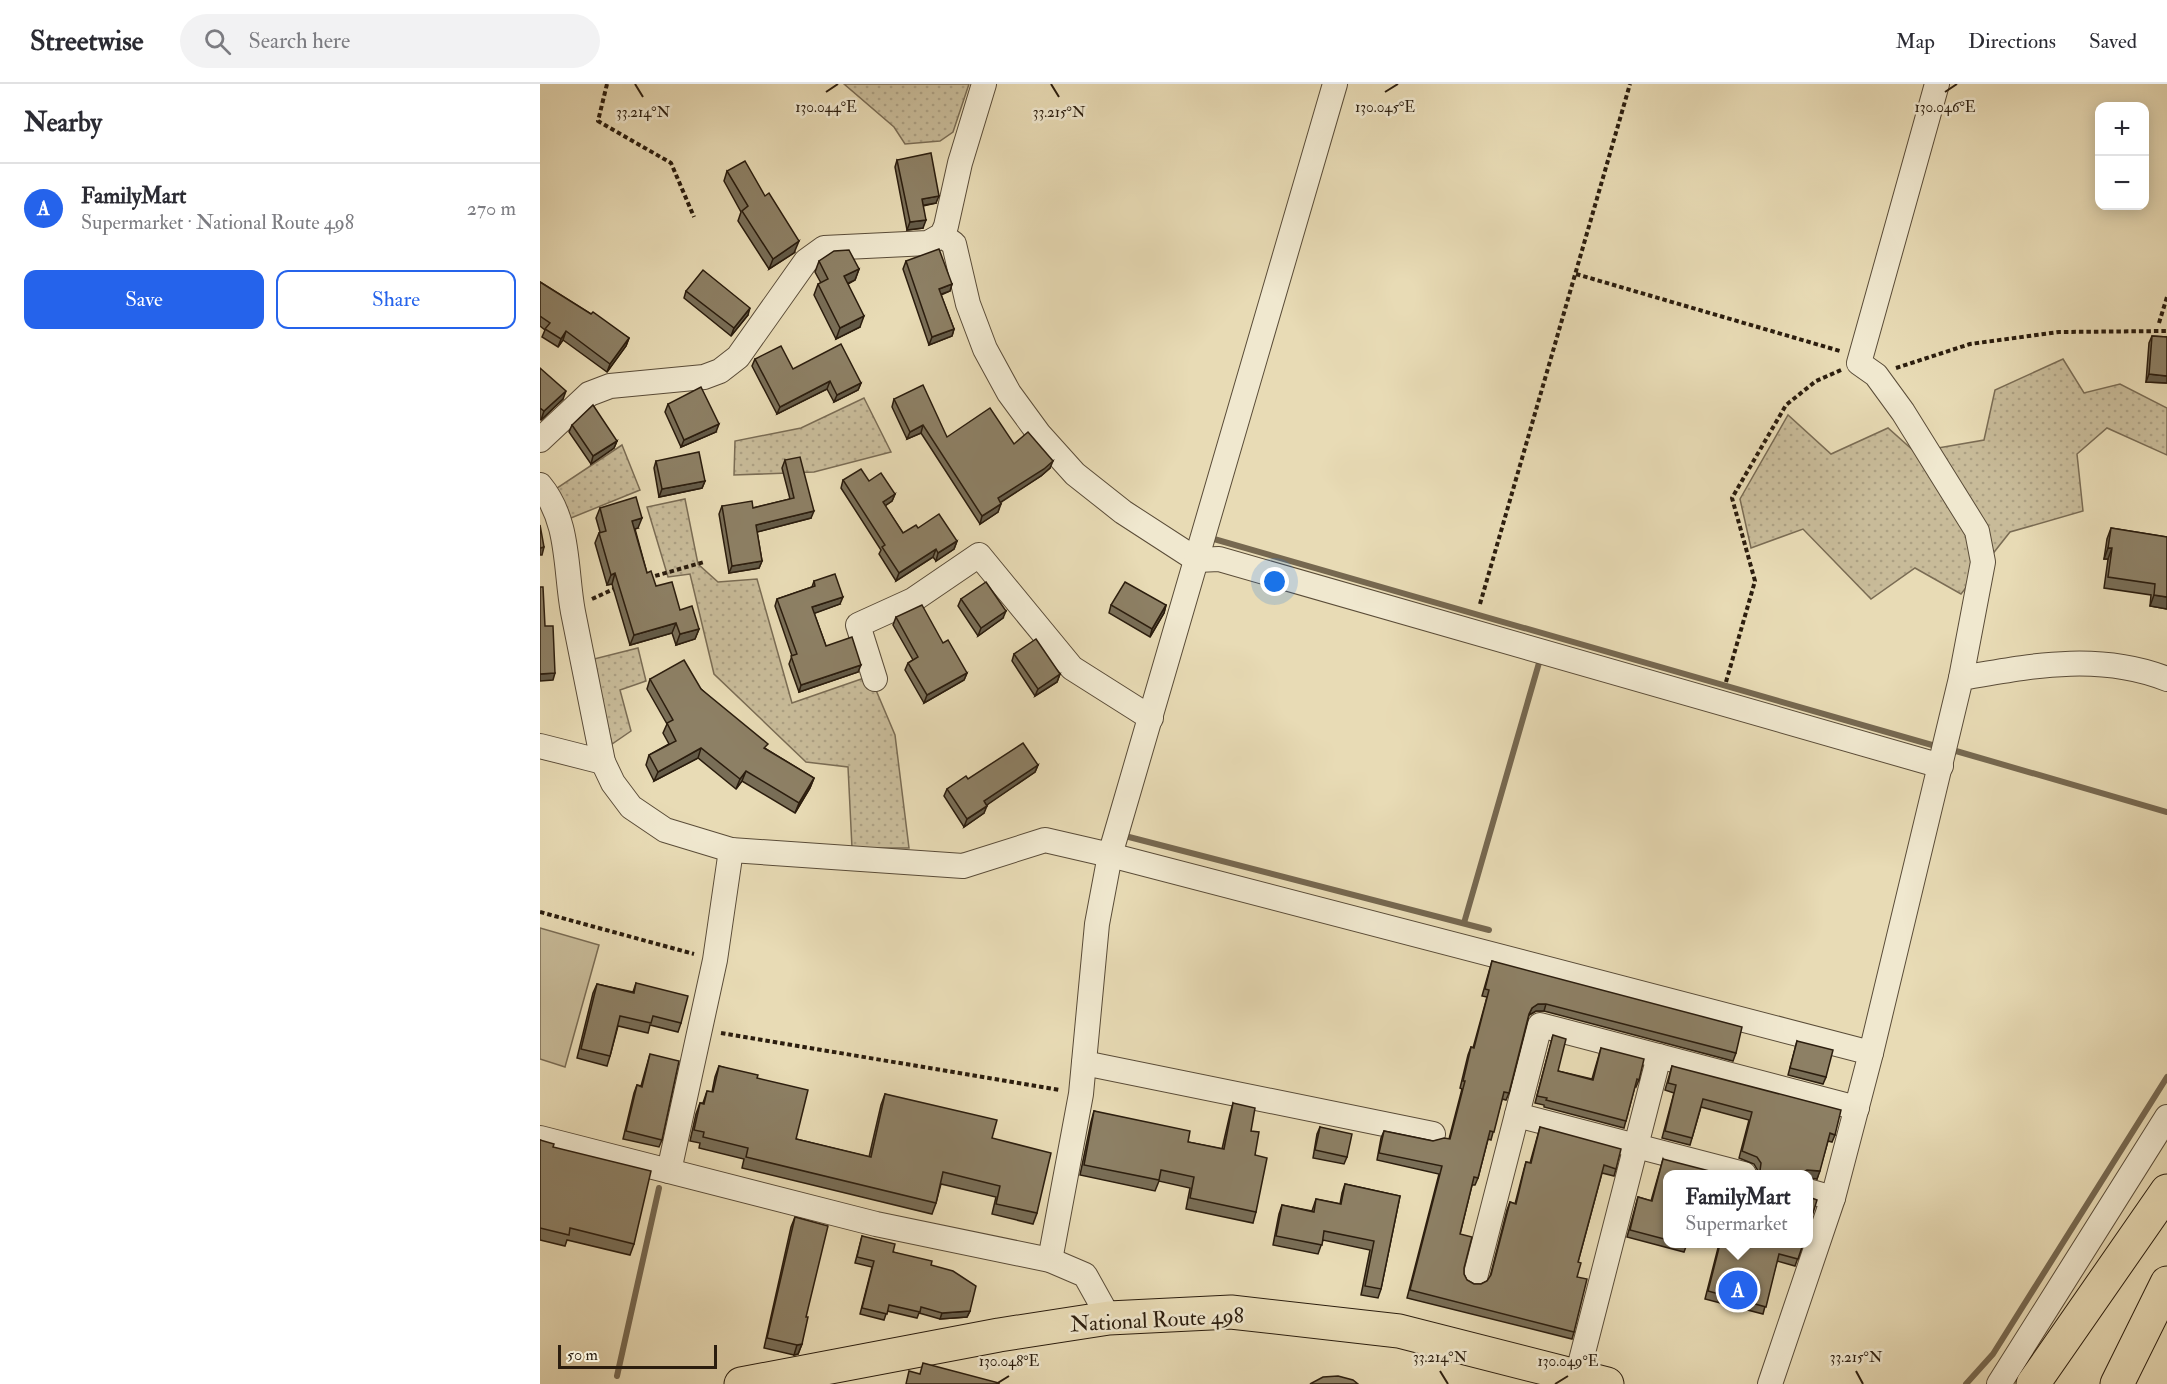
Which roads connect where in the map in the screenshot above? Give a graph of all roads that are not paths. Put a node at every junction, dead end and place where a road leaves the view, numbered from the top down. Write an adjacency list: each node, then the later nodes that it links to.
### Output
1 (984, 84): 4 (street)
2 (1335, 84): 7 (street)
3 (1937, 84): 8 (street)
4 (942, 235): 5 (street); 7 (street)
5 (540, 440)
6 (540, 485): 13 (street)
7 (1202, 543): 11 (street); 14 (street)
8 (1961, 678): 10 (street); 14 (street)
9 (874, 679): 11 (street)
10 (2167, 679)
11 (1151, 718): 16 (street)
12 (540, 746): 13 (street)
13 (603, 762): 15 (street)
14 (1941, 766): 17 (street)
15 (732, 850): 16 (street); 27 (street)
16 (1110, 855): 17 (street); 19 (street)
17 (1871, 1053): 20 (street)
18 (1659, 1056): 20 (street); 21 (street); 25 (street)
19 (1084, 1063): 23 (street); 31 (street)
20 (1857, 1108): 30 (street)
21 (1517, 1115): 25 (street); 32 (street)
22 (2167, 1118): 41 (street)
23 (1433, 1134)
24 (540, 1138): 27 (street)
25 (1636, 1146): 26 (street); 37 (street)
26 (1729, 1170)
27 (669, 1171): 31 (street)
28 (2167, 1191): 38 (highway)
29 (1813, 1192): 30 (street)
30 (1833, 1198): 40 (street)
31 (1050, 1260): 34 (street)
32 (1475, 1278)
33 (2167, 1283): 36 (highway)
34 (1109, 1318): 37 (highway, National Route 498); 39 (highway, National Route 498)
35 (2167, 1327): 36 (highway)
36 (2133, 1374)
37 (1592, 1380)
38 (2036, 1380)
39 (741, 1384)
40 (1770, 1384)
41 (1999, 1384)

